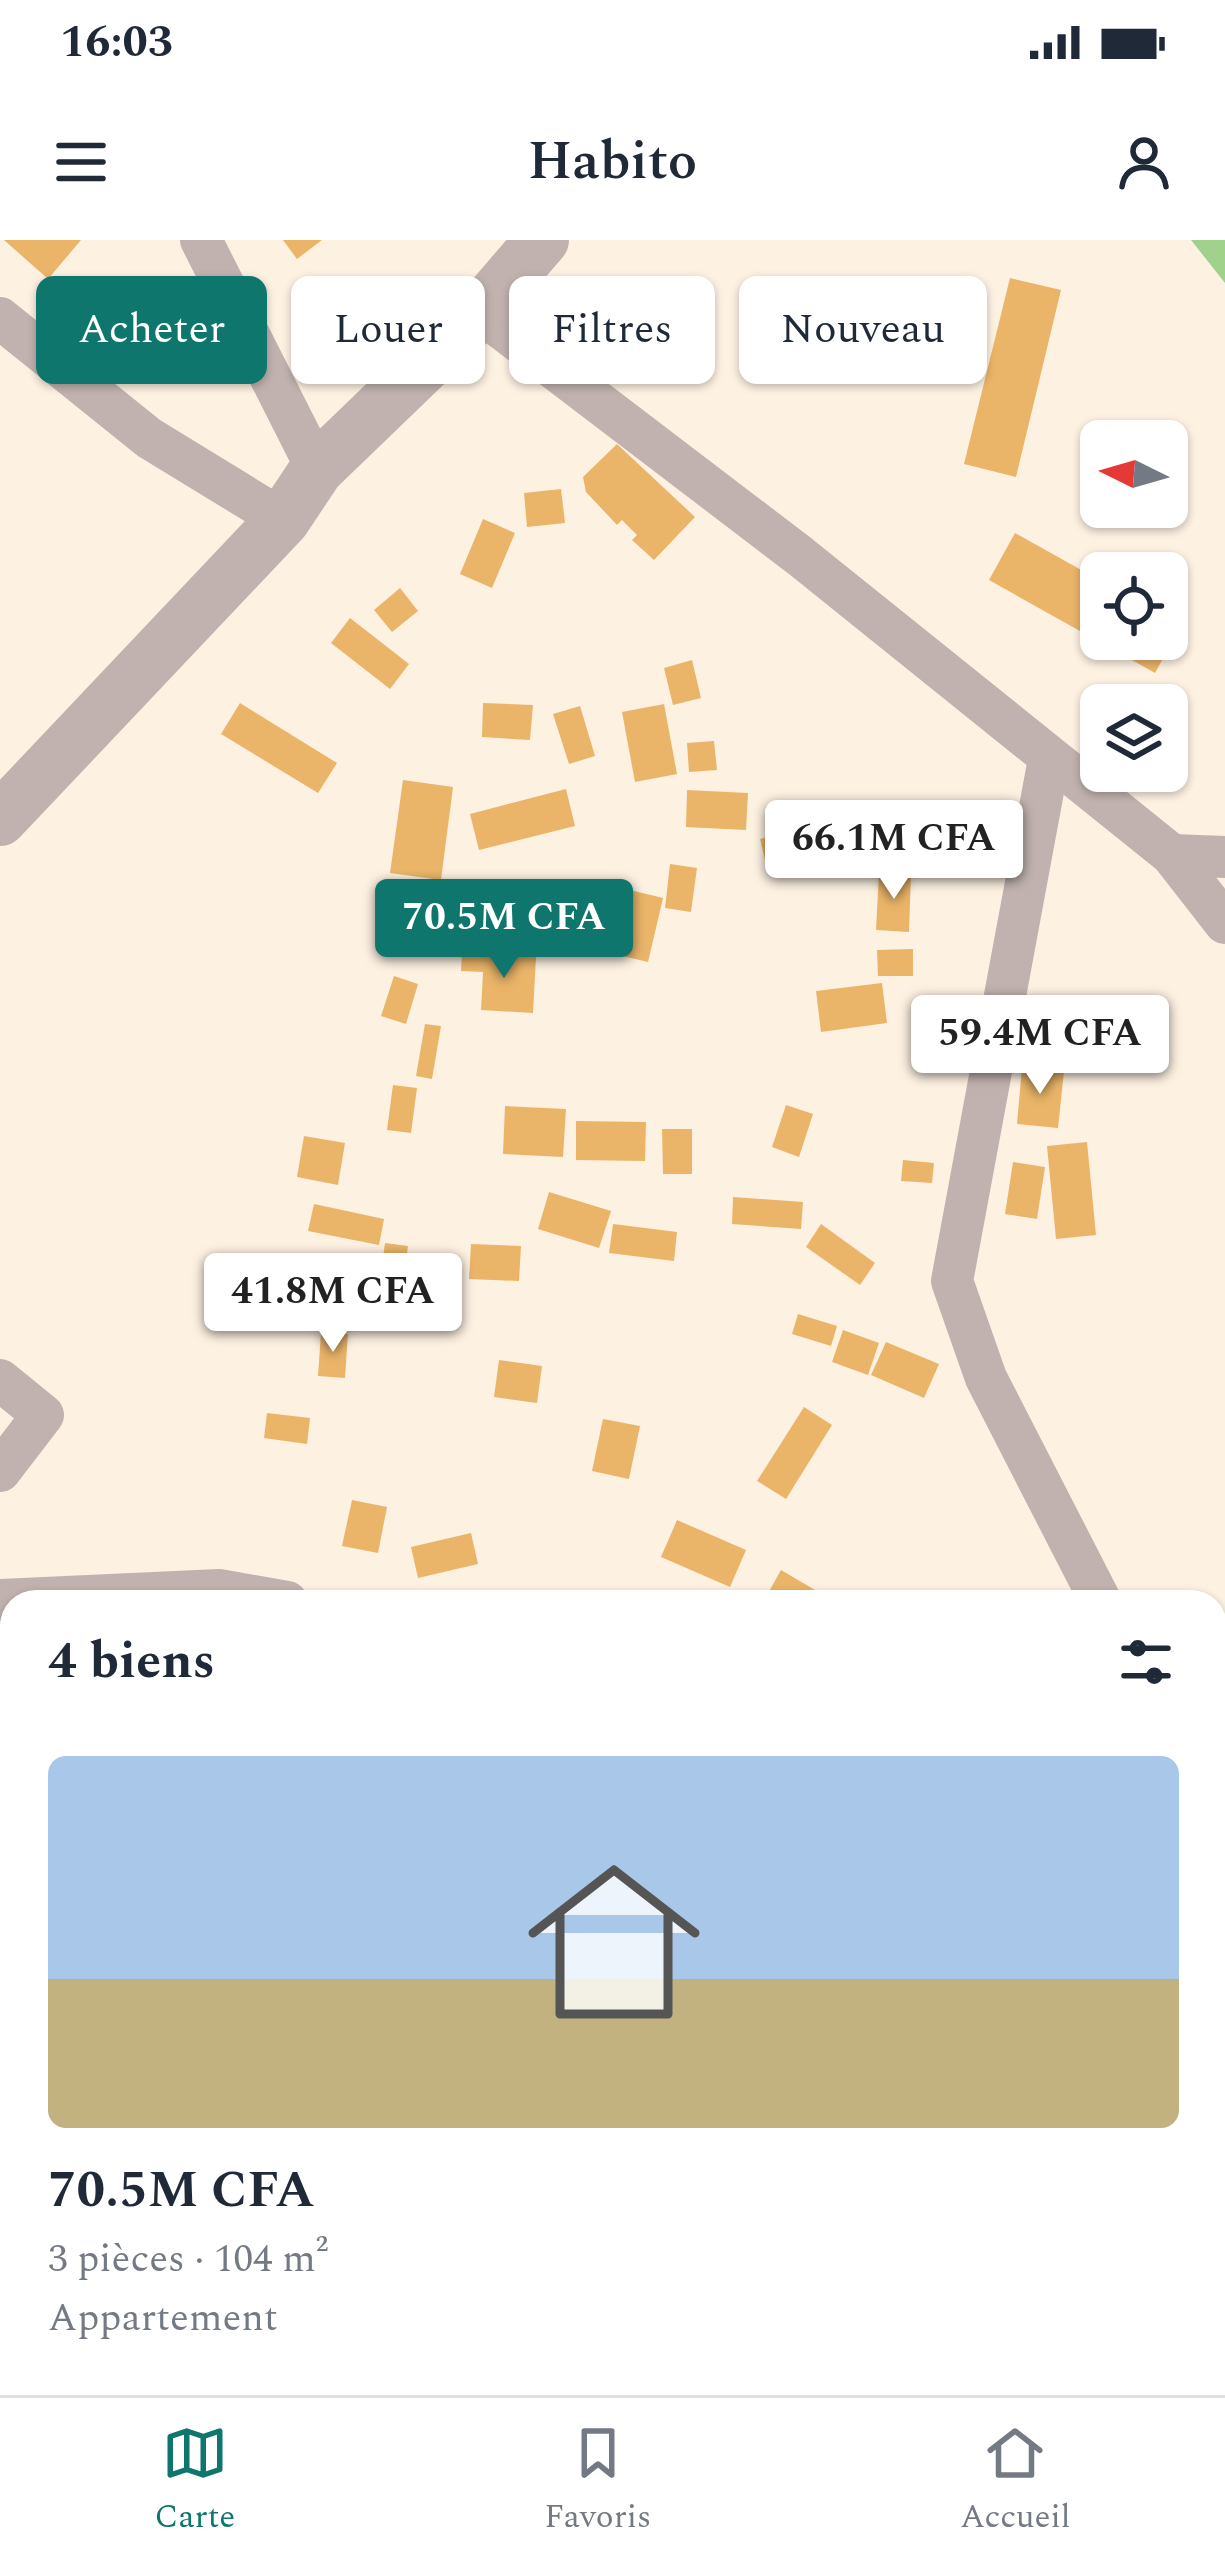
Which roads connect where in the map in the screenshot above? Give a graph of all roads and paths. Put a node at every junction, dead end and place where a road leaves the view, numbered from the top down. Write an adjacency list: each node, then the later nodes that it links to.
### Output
1 (201, 240): 7 (street)
2 (542, 240): 3 (street)
3 (485, 306)
4 (485, 316): 9 (street)
5 (0, 318): 8 (street)
6 (405, 384): 7 (street)
7 (317, 469): 8 (street)
8 (283, 520): 10 (street)
9 (1048, 759): 11 (street); 16 (street)
10 (0, 819)
11 (1172, 856): 12 (street); 13 (street)
12 (1225, 857)
13 (1225, 922)
14 (0, 1380): 15 (street)
15 (0, 1471)
16 (1095, 1590)

